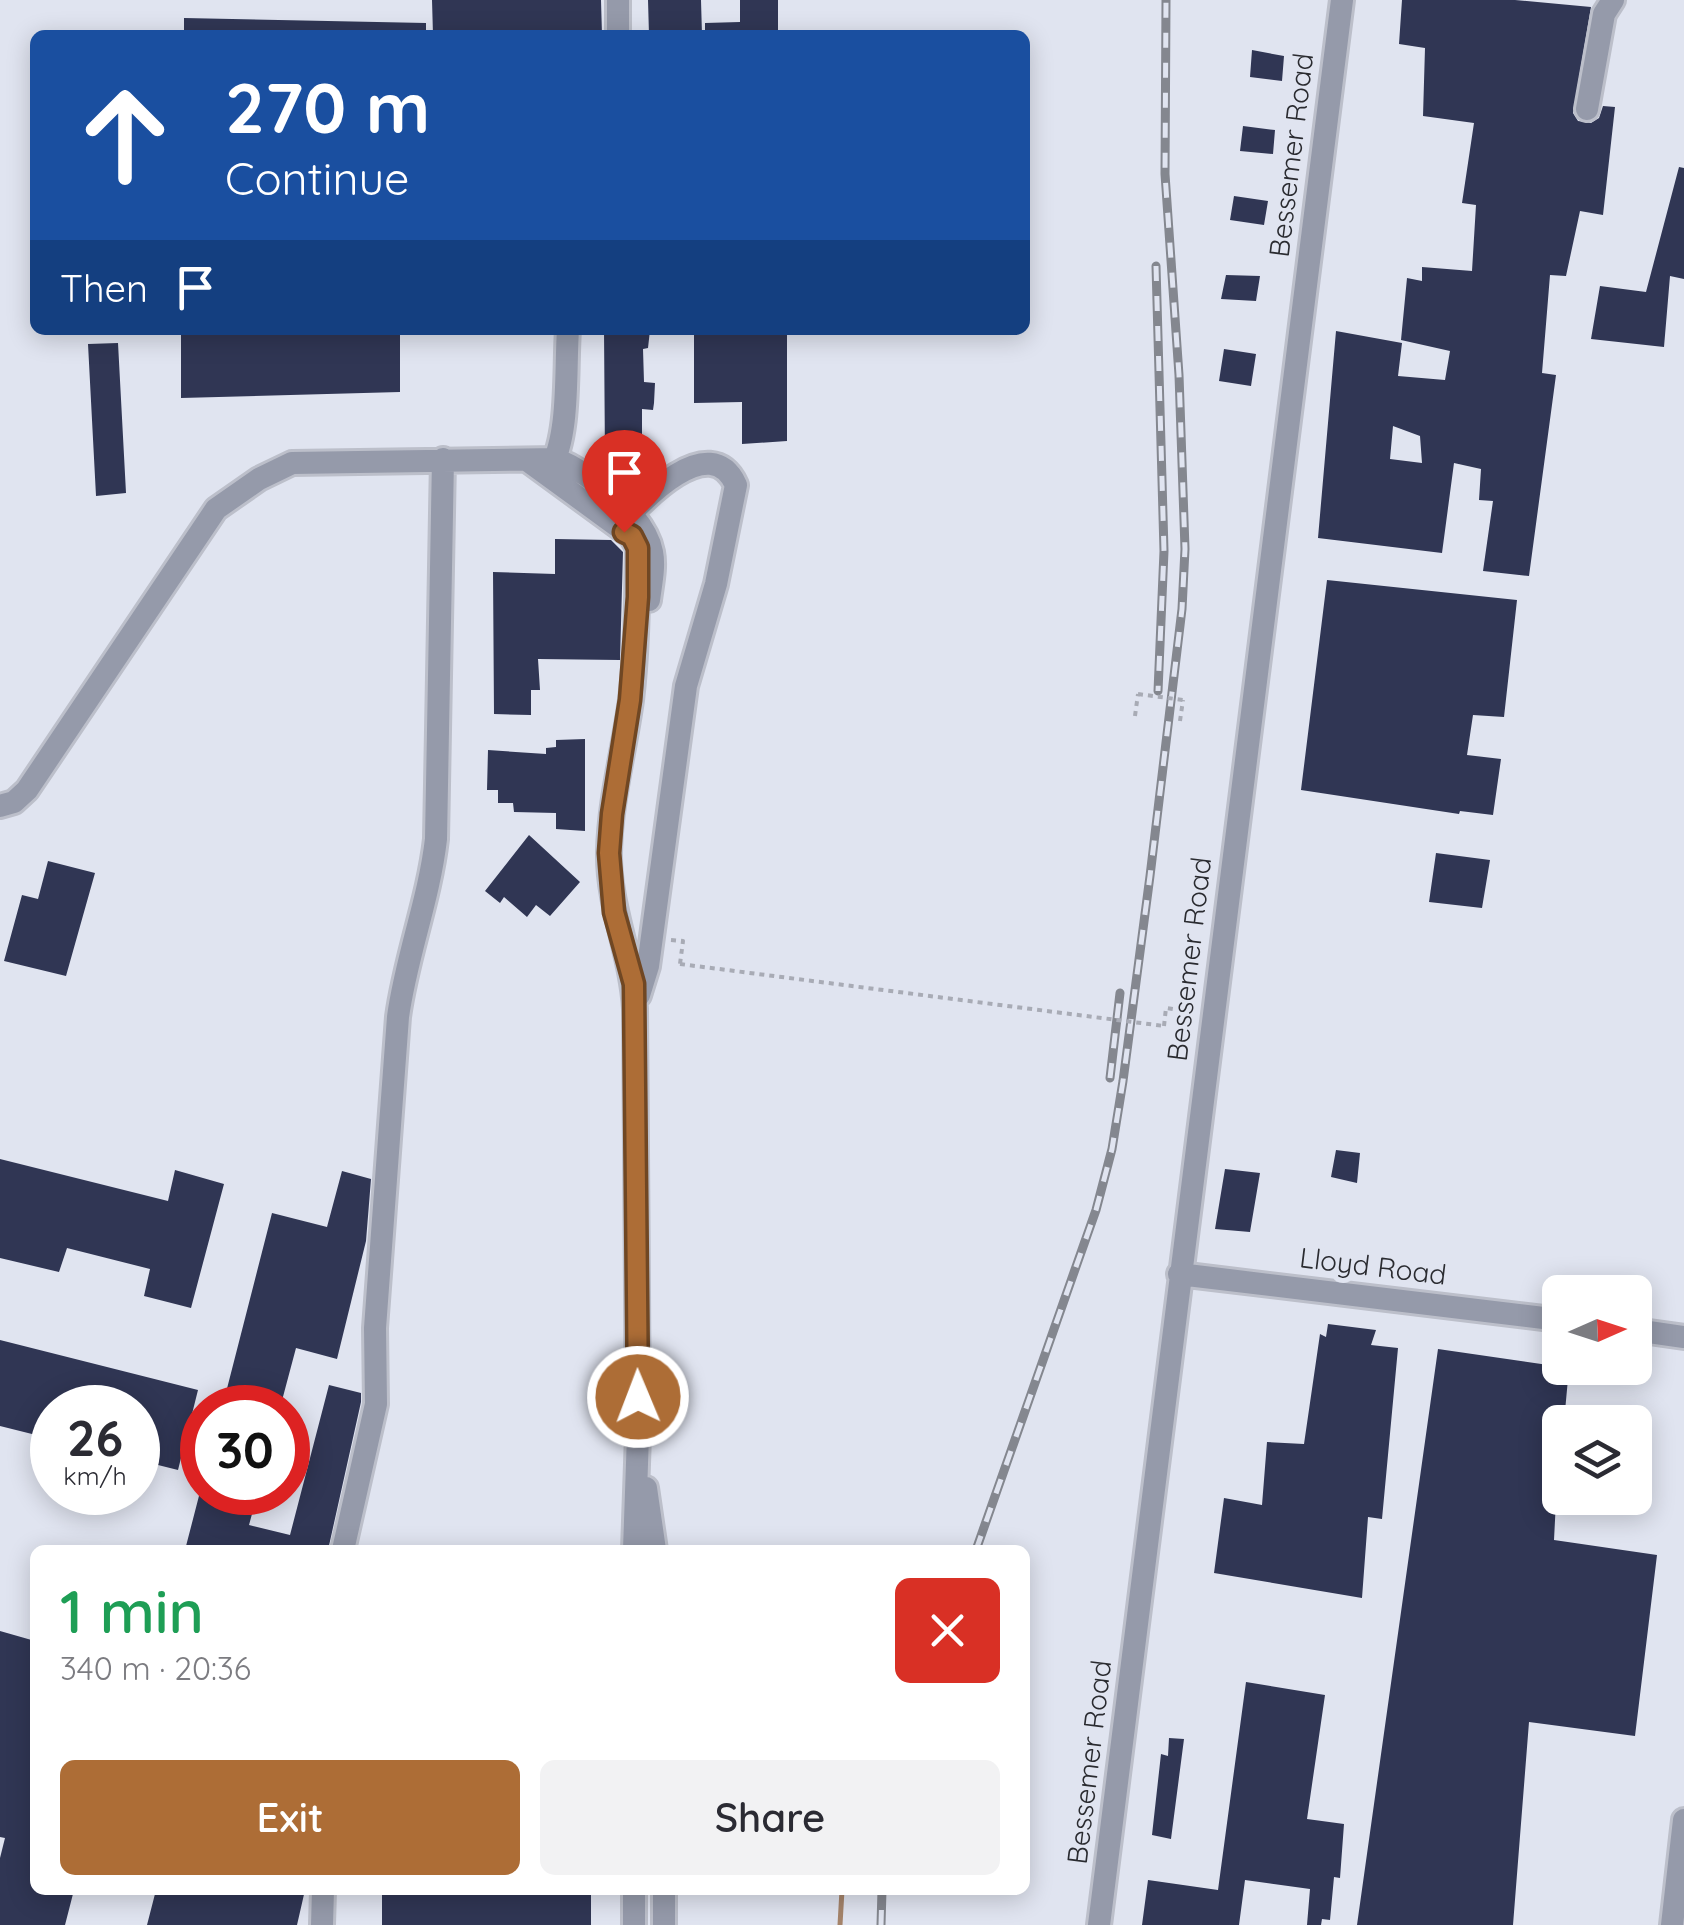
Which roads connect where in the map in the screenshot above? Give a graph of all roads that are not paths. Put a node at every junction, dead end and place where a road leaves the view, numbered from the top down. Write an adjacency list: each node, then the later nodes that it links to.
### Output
1 (618, 0): 4 (street)
2 (1342, 0): 12 (street, Bessemer Road)
3 (1614, 0): 5 (street)
4 (618, 30)
5 (1587, 109)
6 (568, 335): 8 (street)
7 (443, 459): 8 (street); 10 (street); 17 (street)
8 (552, 466): 9 (street)
9 (624, 521): 11 (street); 11 (street)
10 (0, 806)
11 (635, 1010): 16 (street)
12 (1179, 1274): 13 (street, Lloyd Road); 27 (street, Bessemer Road)
13 (1542, 1318)
14 (1652, 1332): 15 (street)
15 (1684, 1337)
16 (638, 1435): 18 (street); 19 (street)
17 (343, 1545)
18 (634, 1545)
19 (654, 1545)
20 (1684, 1820): 28 (street)
21 (323, 1895): 24 (street)
22 (634, 1895): 25 (street)
23 (664, 1895): 26 (street)
24 (322, 1925)
25 (634, 1925)
26 (664, 1925)
27 (1099, 1925)
28 (1672, 1925)

